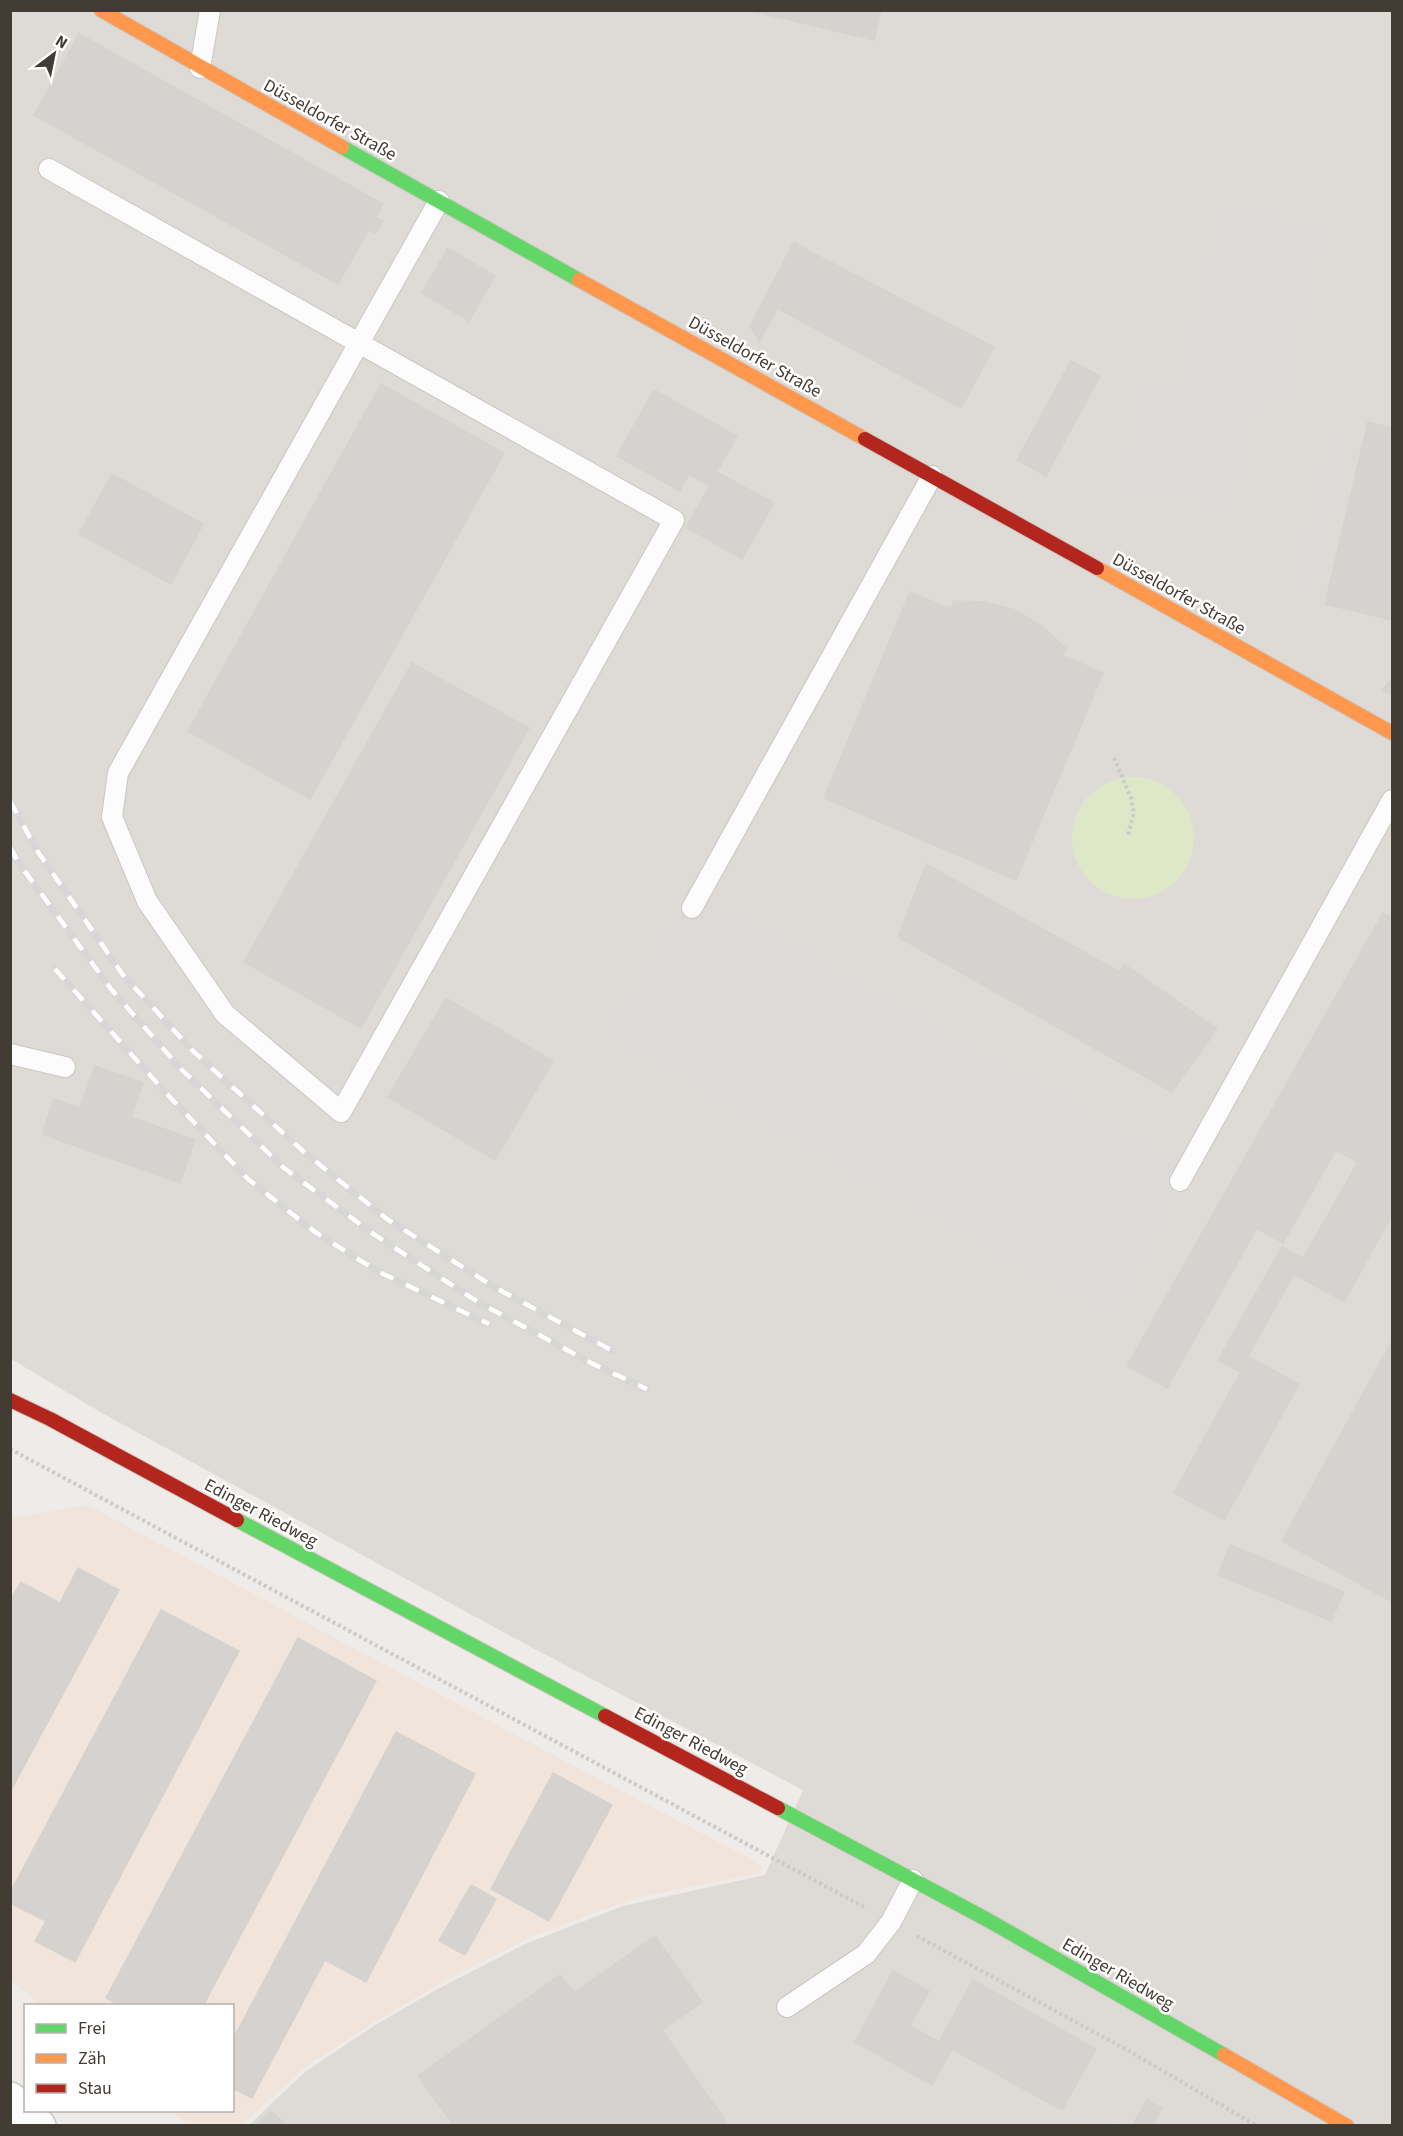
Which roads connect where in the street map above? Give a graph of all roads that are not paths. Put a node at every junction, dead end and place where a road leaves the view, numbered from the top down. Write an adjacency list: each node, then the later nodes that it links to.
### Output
1 (101, 10): 3 (main road, Düsseldorfer Straße)
2 (210, 10): 3 (lane)
3 (200, 68): 5 (main road, Düsseldorfer Straße)
4 (50, 169): 6 (lane)
5 (439, 201): 6 (lane); 7 (main road, Düsseldorfer Straße)
6 (359, 343): 6 (lane)
7 (932, 476): 8 (main road, Düsseldorfer Straße); 10 (lane)
8 (1392, 733)
9 (1392, 800): 13 (lane)
10 (692, 908)
11 (10, 1054): 12 (lane)
12 (65, 1067)
13 (1180, 1181)
14 (10, 1400): 15 (main road, Edinger Riedweg)
15 (913, 1880): 16 (lane); 19 (main road, Edinger Riedweg)
16 (787, 2007)
17 (10, 2099): 18 (street)
18 (39, 2126)
19 (1347, 2126)

